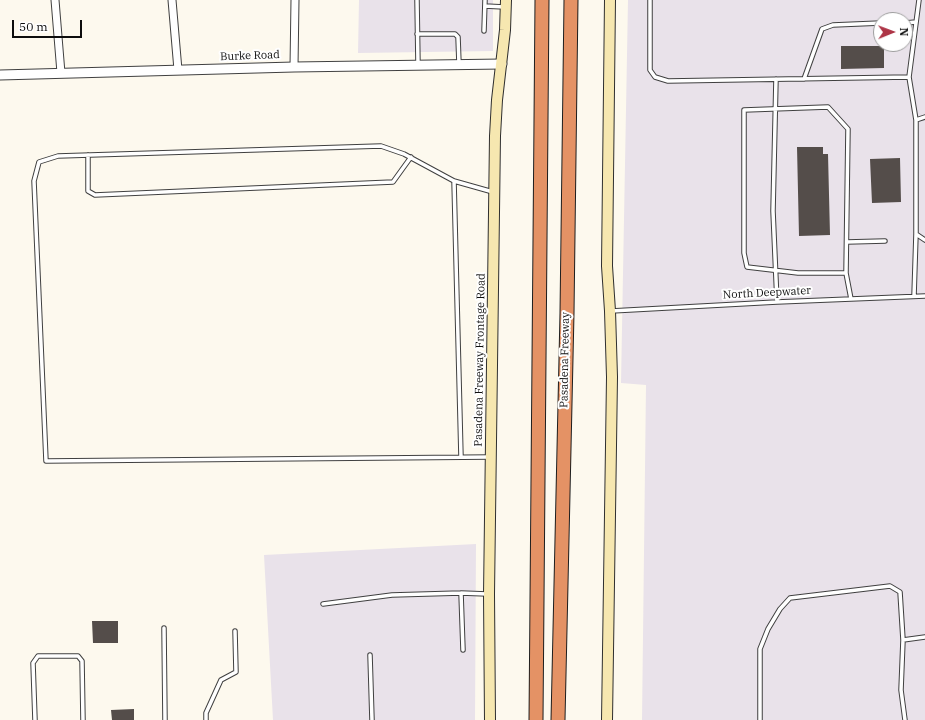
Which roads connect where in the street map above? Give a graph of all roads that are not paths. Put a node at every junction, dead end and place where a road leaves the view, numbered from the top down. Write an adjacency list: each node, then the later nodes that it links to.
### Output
1 (54, 0): 23 (street)
2 (172, 0): 22 (street)
3 (295, 0): 21 (street)
4 (417, 0): 17 (lane)
5 (485, 0): 12 (lane)
6 (542, 0): 57 (highway)
7 (571, 0): 58 (highway, Pasadena Freeway)
8 (610, 0): 45 (main road)
9 (650, 0): 26 (lane)
10 (919, 0): 14 (lane)
11 (506, 4): 12 (lane); 18 (main road, Pasadena Freeway Frontage Road)
12 (485, 6): 16 (lane)
13 (913, 22): 14 (lane)
14 (916, 22): 25 (lane)
15 (873, 23): 27 (lane)
16 (484, 31)
17 (417, 34): 19 (lane); 20 (lane)
18 (502, 64): 20 (street, Burke Road); 34 (main road, Pasadena Freeway Frontage Road)
19 (418, 65): 20 (street, Burke Road); 21 (street, Burke Road)
20 (459, 65)
21 (294, 67): 22 (street, Burke Road)
22 (178, 70): 23 (street, Burke Road)
23 (61, 73): 24 (street, Burke Road)
24 (0, 75)
25 (909, 77): 27 (lane); 30 (lane)
26 (776, 79): 27 (lane); 28 (lane)
27 (804, 79)
28 (776, 109): 37 (lane); 39 (lane); 39 (lane)
29 (925, 117): 30 (lane)
30 (916, 120): 35 (lane)
31 (88, 155): 32 (lane); 32 (lane); 46 (lane)
32 (411, 157): 33 (lane)
33 (454, 181): 34 (lane); 46 (lane)
34 (494, 192): 47 (main road, Pasadena Freeway Frontage Road)
35 (916, 234): 36 (lane); 41 (lane)
36 (925, 240)
37 (846, 242): 38 (lane); 40 (lane)
38 (885, 242)
39 (776, 271): 40 (lane); 44 (lane)
40 (846, 273): 43 (lane)
41 (914, 296): 42 (lane, North Deepwater); 43 (lane, North Deepwater)
42 (925, 296)
43 (851, 298): 44 (lane, North Deepwater)
44 (777, 302): 45 (lane, North Deepwater)
45 (610, 311): 65 (main road)
46 (461, 457): 47 (lane)
47 (491, 457): 49 (main road, Pasadena Freeway Frontage Road)
48 (461, 592): 49 (lane); 50 (lane); 55 (lane)
49 (489, 594): 64 (main road, Pasadena Freeway Frontage Road)
50 (323, 604)
51 (164, 628): 61 (lane)
52 (235, 631): 62 (lane)
53 (925, 637): 54 (lane)
54 (903, 640): 66 (lane); 67 (lane)
55 (463, 650)
56 (370, 655): 63 (lane)
57 (536, 714)
58 (558, 715)
59 (35, 720): 60 (lane)
60 (83, 720)
61 (164, 720)
62 (206, 720)
63 (372, 720)
64 (490, 720)
65 (607, 720)
66 (760, 720)
67 (905, 720)

